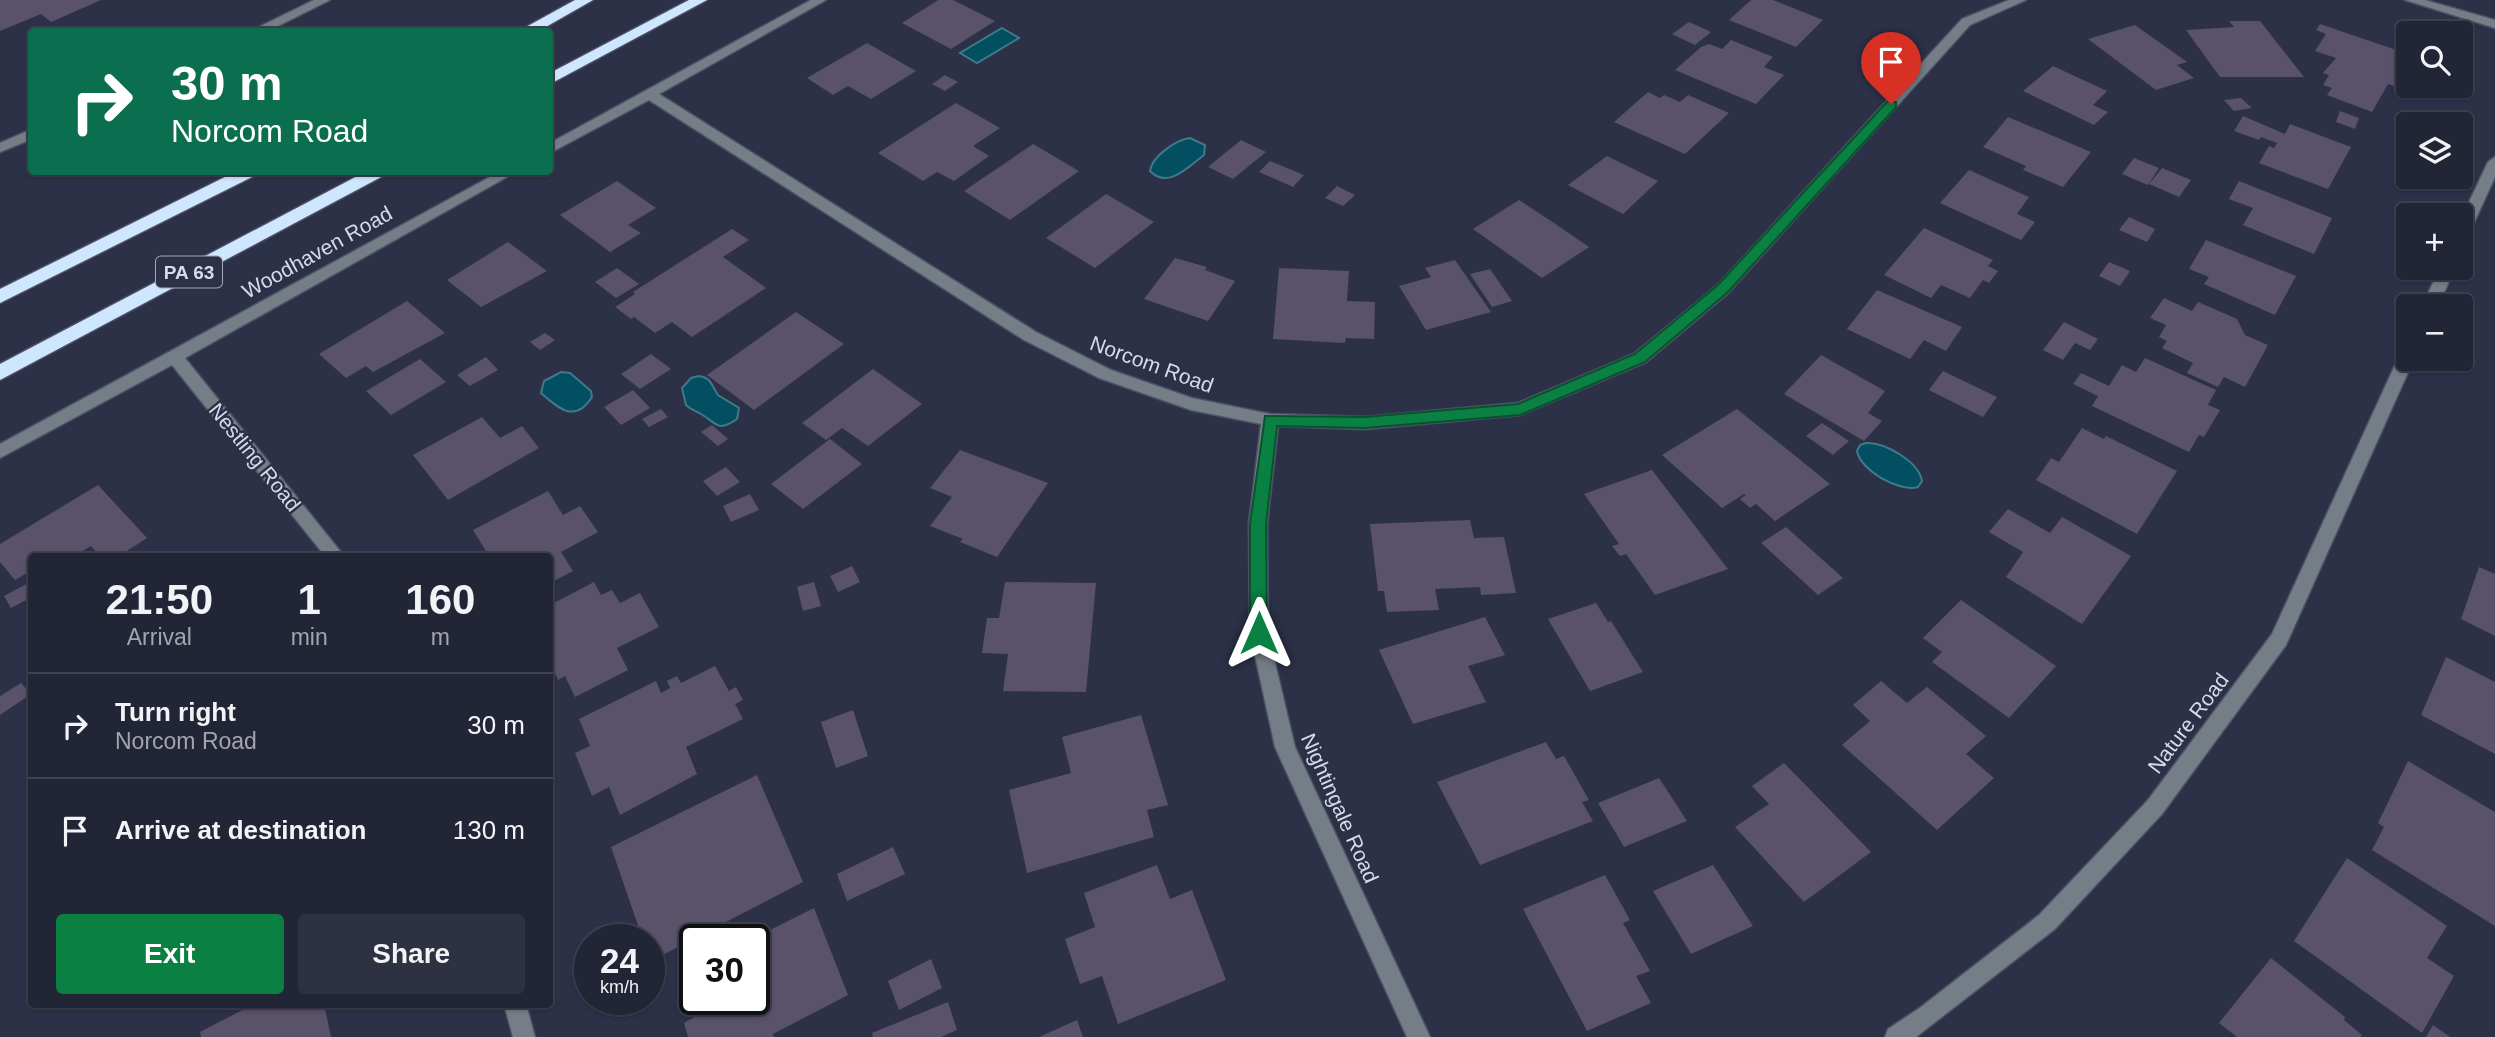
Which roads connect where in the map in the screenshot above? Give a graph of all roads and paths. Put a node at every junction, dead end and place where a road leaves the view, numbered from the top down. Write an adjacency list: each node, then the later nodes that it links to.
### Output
1 (324, 0): 8 (street)
2 (586, 0): 9 (highway)
3 (700, 0): 10 (highway)
4 (820, 0): 11 (street)
5 (2020, 0): 24 (street, Norcom Road)
6 (2411, 0): 7 (street)
7 (2495, 24)
8 (264, 28)
9 (532, 28)
10 (553, 77)
11 (649, 94): 13 (street); 24 (street, Norcom Road)
12 (28, 135): 14 (street)
13 (553, 147)
14 (0, 148)
15 (2495, 162): 19 (street)
16 (242, 175): 20 (highway)
17 (371, 175): 23 (highway, Woodhaven Road / PA 63)
18 (504, 175): 21 (street, Woodhaven Road)
19 (2473, 210)
20 (0, 297)
21 (175, 357): 25 (street, Woodhaven Road); 26 (street, Nestling Road)
22 (2400, 371): 30 (street, Nature Road)
23 (0, 373)
24 (1270, 420): 29 (street, Nightingale Road)
25 (0, 452)
26 (333, 553)
27 (516, 1008): 28 (street)
28 (524, 1037)
29 (1419, 1037)
30 (1896, 1037)

